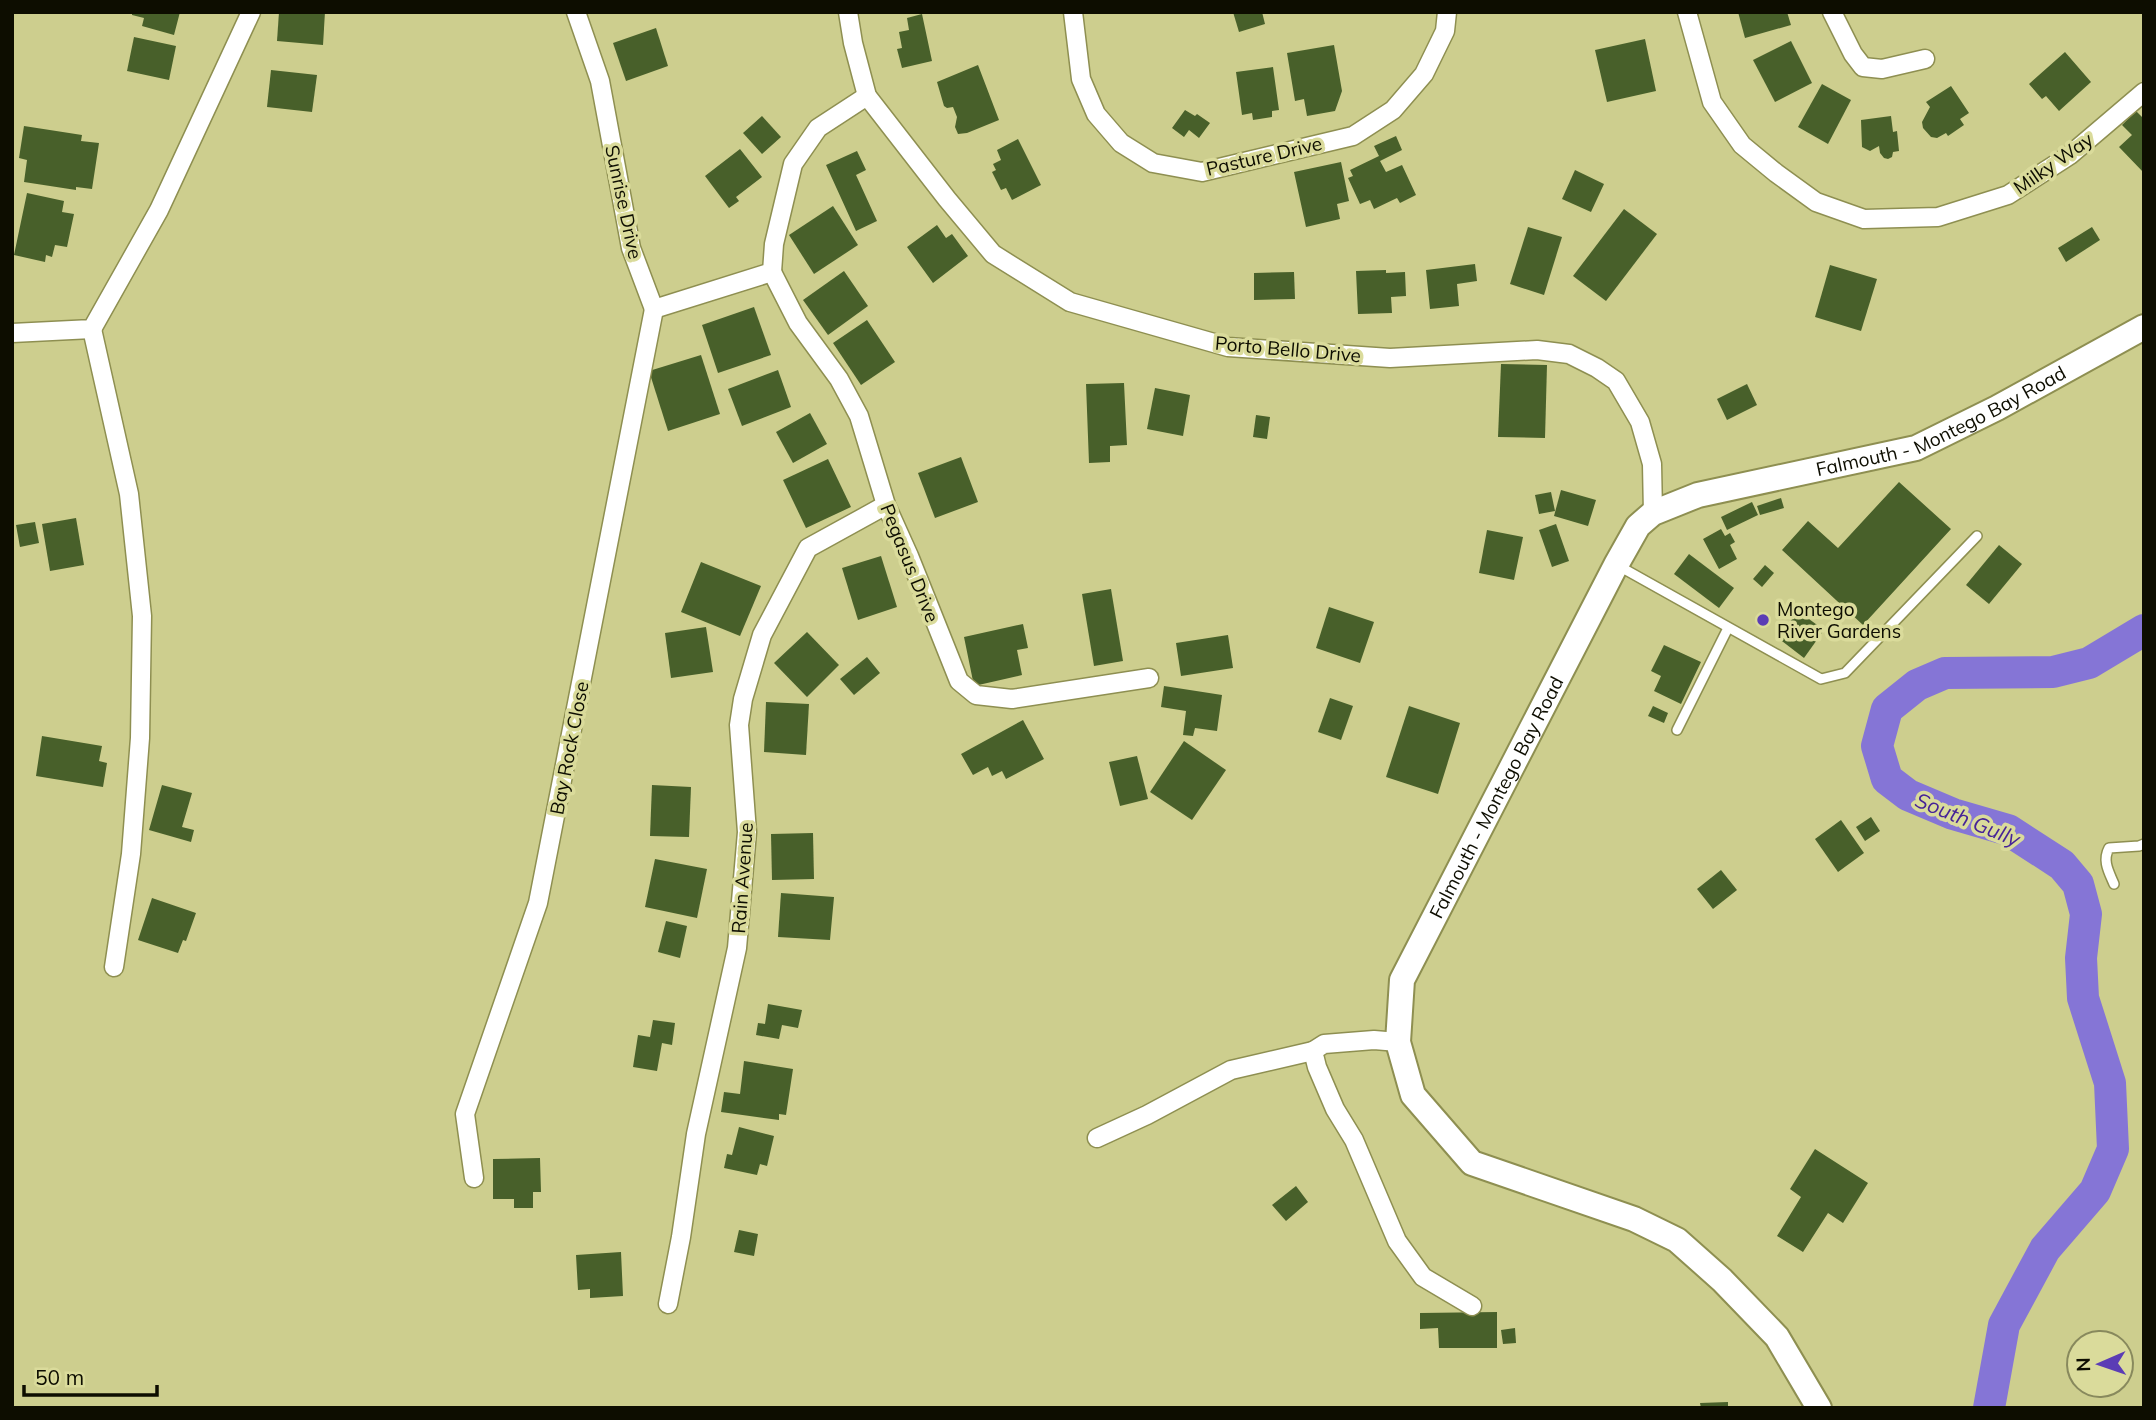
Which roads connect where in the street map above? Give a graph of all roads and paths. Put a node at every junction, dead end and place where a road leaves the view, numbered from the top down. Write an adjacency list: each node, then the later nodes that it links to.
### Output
1 (251, 12): 14 (street)
2 (576, 12): 12 (street, Sunrise Drive)
3 (848, 12): 10 (street, Porto Bello Drive)
4 (1073, 12): 5 (street, Pasture Drive)
5 (1447, 12)
6 (1687, 12): 9 (street, Milky Way)
7 (1832, 12): 8 (street)
8 (1925, 59)
9 (2144, 92)
10 (867, 96): 11 (street); 17 (street, Porto Bello Drive)
11 (772, 272): 12 (street); 16 (street, Pegasus Drive)
12 (654, 309): 29 (street, Bay Rock Close)
13 (2144, 327): 17 (main road, Falmouth - Montego Bay Road)
14 (92, 329): 15 (street); 25 (street)
15 (12, 333)
16 (886, 505): 21 (street, Pegasus Drive); 30 (street, Rain Avenue)
17 (1653, 513): 19 (main road, Falmouth - Montego Bay Road)
18 (1977, 536): 20 (lane)
19 (1616, 565): 20 (lane); 26 (main road, Falmouth - Montego Bay Road)
20 (1728, 628): 22 (lane)
21 (1149, 678)
22 (1677, 730)
23 (2144, 844): 24 (lane)
24 (2114, 884)
25 (114, 967)
26 (1398, 1042): 27 (street); 32 (main road, Falmouth - Montego Bay Road)
27 (1313, 1051): 28 (street); 31 (street)
28 (1097, 1138)
29 (474, 1178)
30 (668, 1304)
31 (1472, 1306)
32 (1819, 1408)

